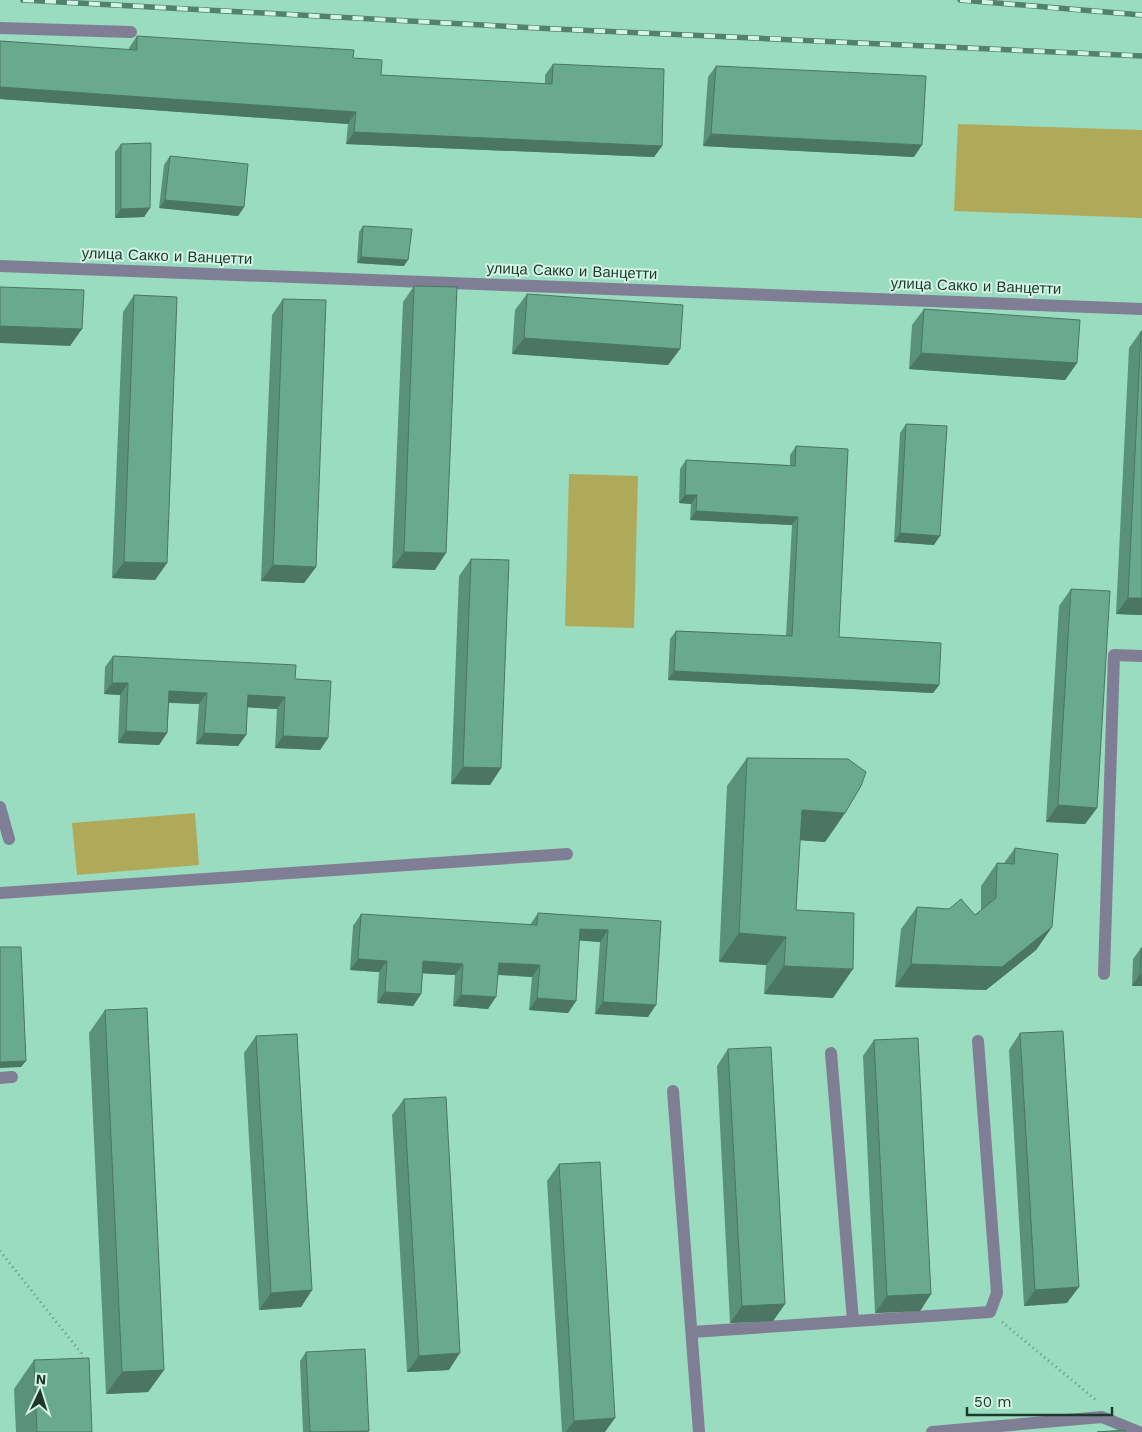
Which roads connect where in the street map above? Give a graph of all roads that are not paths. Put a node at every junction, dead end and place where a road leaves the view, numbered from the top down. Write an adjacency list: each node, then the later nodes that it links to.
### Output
1 (0, 28): 2 (street)
2 (131, 32)
3 (0, 266): 4 (street, улица Сакко и Ванцетти)
4 (1142, 309)
5 (1142, 656): 10 (street)
6 (0, 807): 7 (street)
7 (9, 839)
8 (567, 854): 9 (street)
9 (0, 893)
10 (1104, 974)
11 (978, 1041): 14 (street)
12 (831, 1053): 14 (street)
13 (673, 1091): 15 (street)
14 (853, 1321): 15 (street)
15 (692, 1332): 16 (street)
16 (699, 1432)
17 (932, 1432): 18 (street)
18 (1139, 1432)

